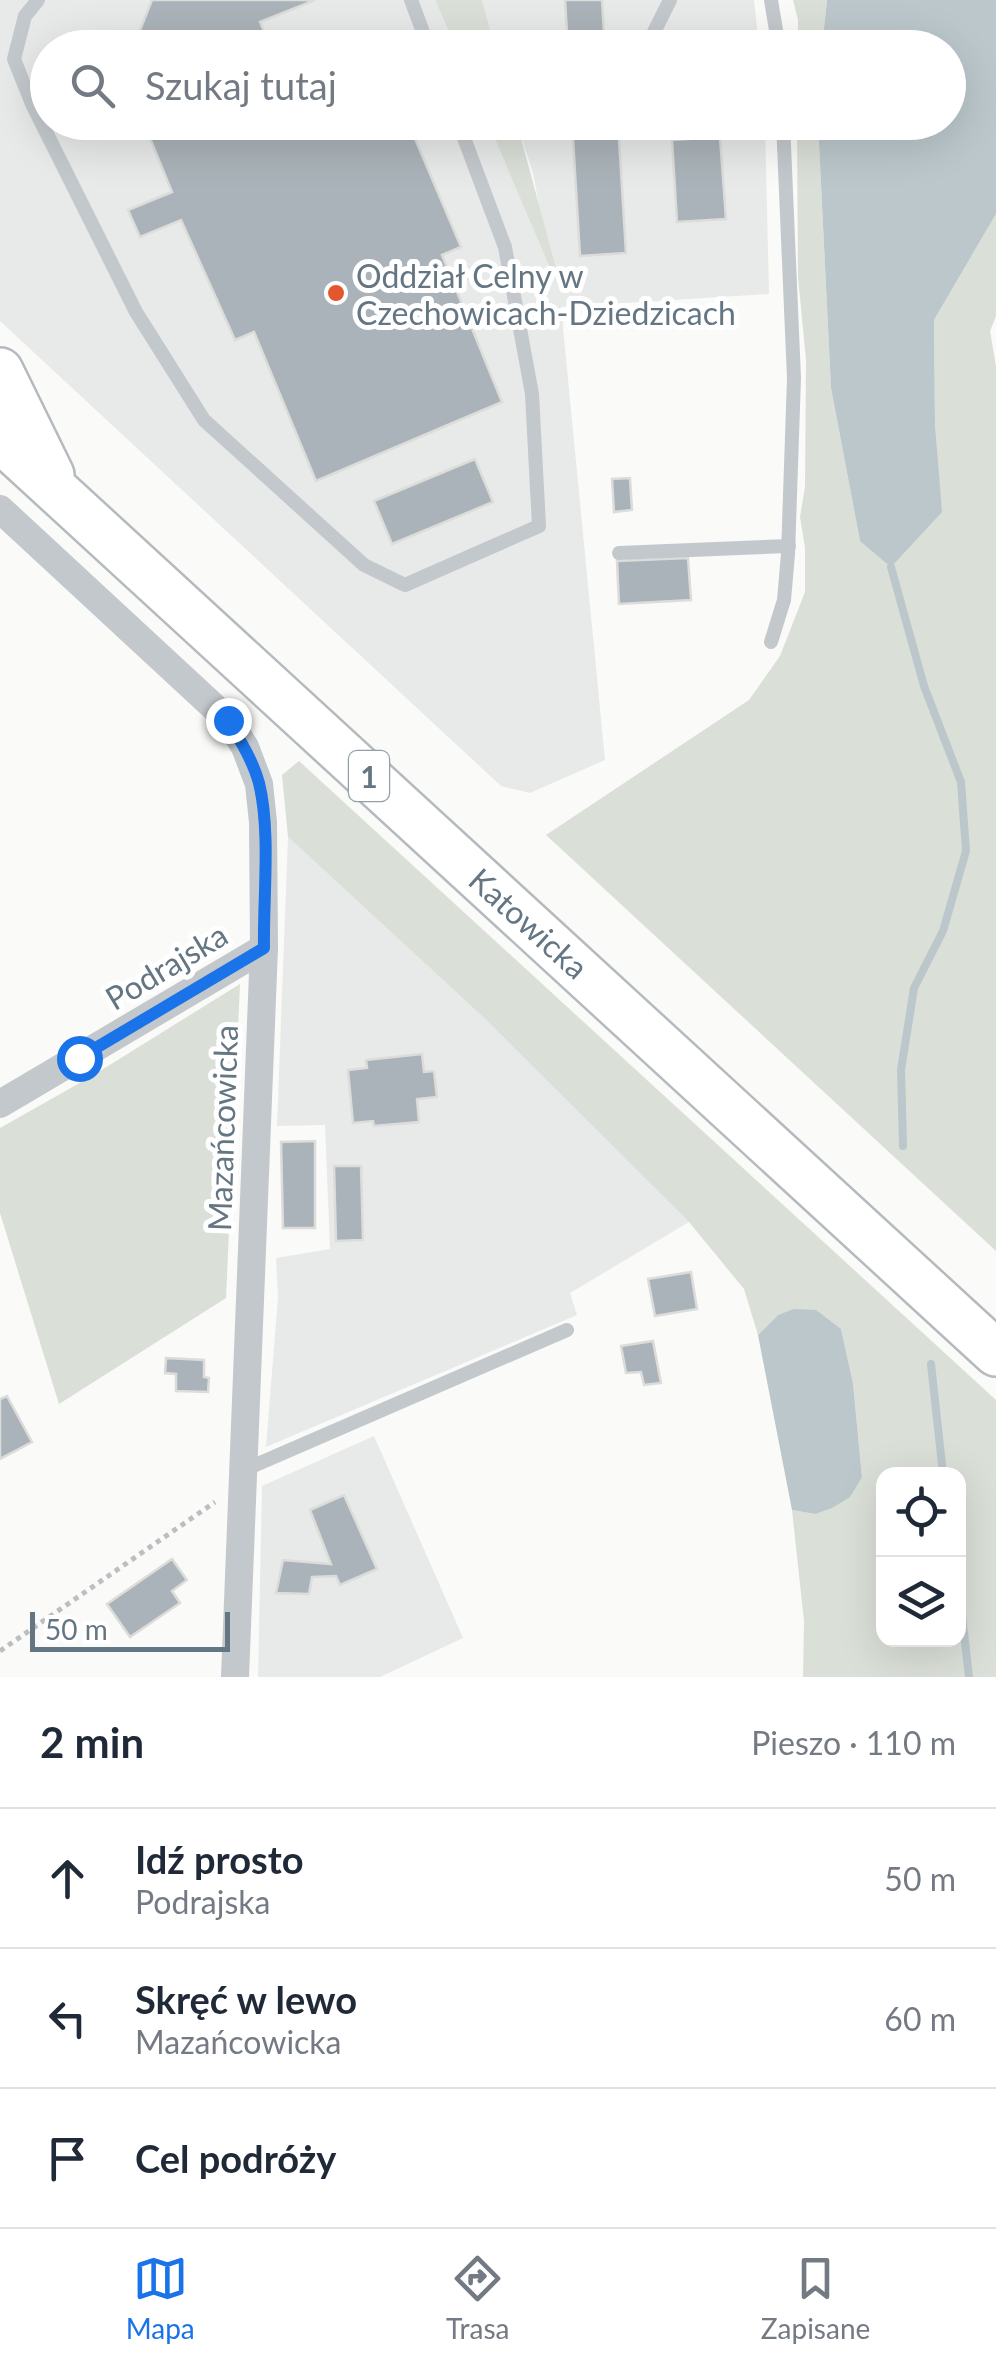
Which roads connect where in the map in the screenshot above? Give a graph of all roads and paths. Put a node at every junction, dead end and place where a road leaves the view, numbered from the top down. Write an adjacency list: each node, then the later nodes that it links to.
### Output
1 (38, 0): 8 (lane)
2 (411, 0): 5 (lane)
3 (670, 0): 6 (lane)
4 (771, 0): 7 (lane)
5 (422, 30)
6 (655, 30)
7 (776, 30)
8 (30, 99)
9 (50, 140): 10 (lane)
10 (465, 140)
11 (784, 140): 16 (lane)
12 (0, 371): 14 (main road, Katowicka / 1)
13 (0, 439): 14 (main road, Katowicka / 1)
14 (61, 495): 22 (main road, Katowicka / 1)
15 (0, 509): 19 (street, Mazańcowicka)
16 (789, 546): 17 (lane); 18 (lane)
17 (619, 554)
18 (771, 642)
19 (264, 948): 20 (street, Podrajska); 23 (street, Mazańcowicka)
20 (0, 1104)
21 (566, 1330): 23 (lane)
22 (996, 1353)
23 (243, 1476): 24 (path); 25 (street, Mazańcowicka)
24 (0, 1652)
25 (235, 1677)

